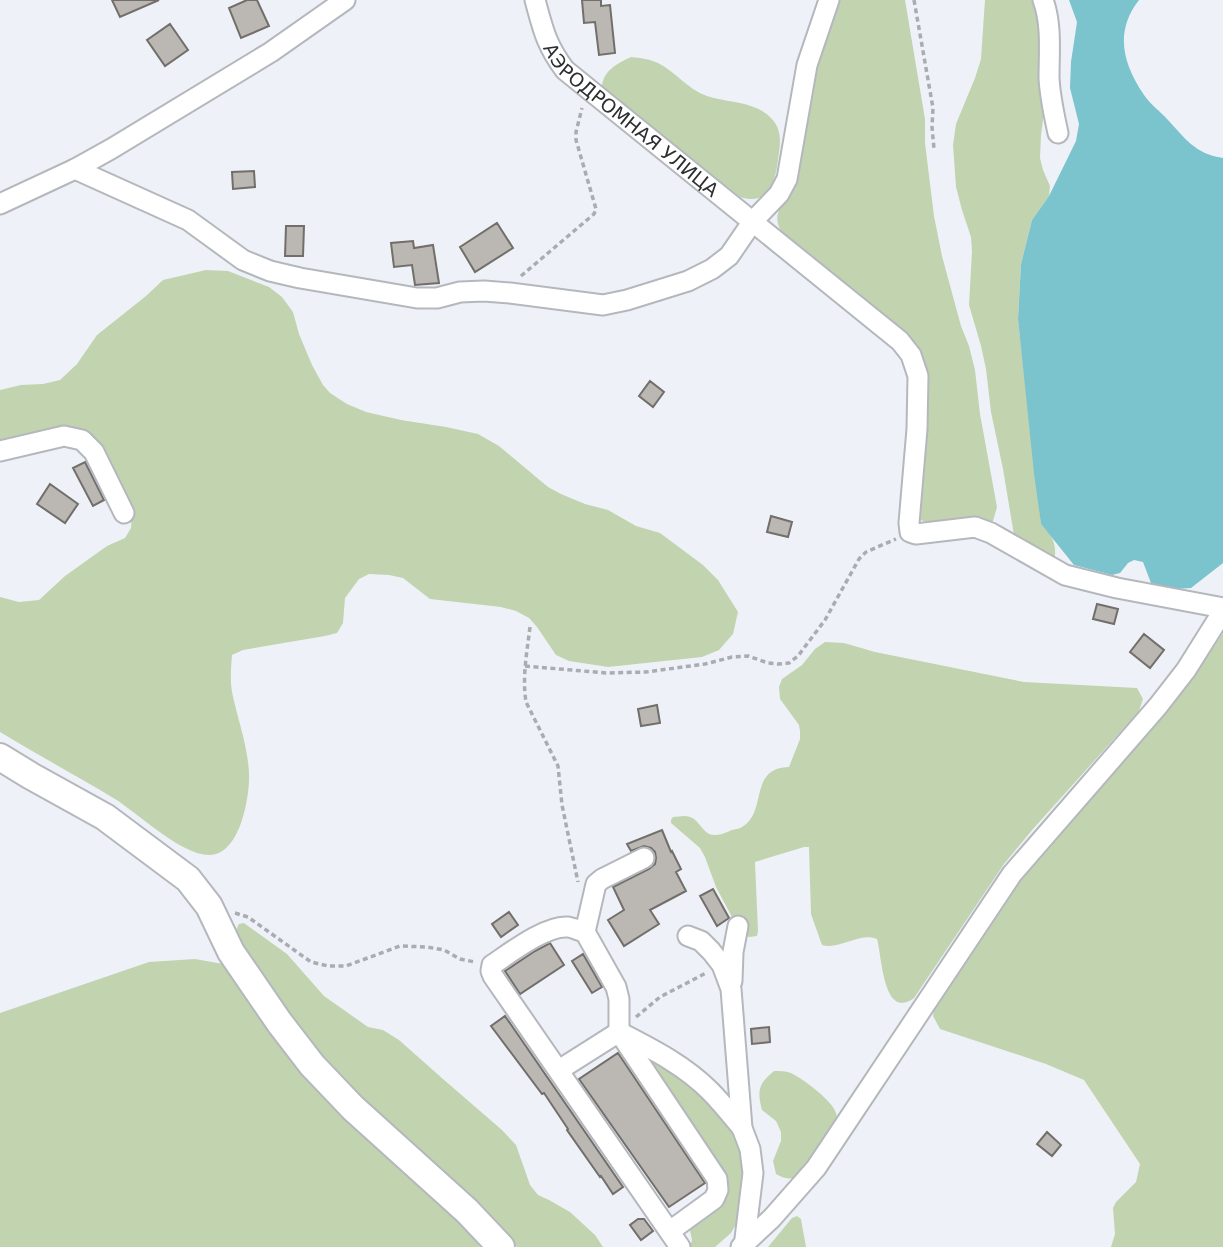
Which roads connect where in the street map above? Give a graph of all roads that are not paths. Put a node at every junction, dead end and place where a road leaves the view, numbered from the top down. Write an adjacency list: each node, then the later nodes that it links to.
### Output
1 (345, 0): 6 (street)
2 (535, 0): 8 (street, АЭРОДРОМНАЯ УЛИЦА)
3 (829, 0): 8 (street)
4 (1043, 0): 5 (street)
5 (1058, 133)
6 (75, 169): 7 (street); 8 (street)
7 (0, 204)
8 (753, 221): 11 (street, АЭРОДРОМНАЯ УЛИЦА)
9 (0, 450): 10 (street)
10 (124, 513)
11 (1223, 610): 22 (street)
12 (0, 757): 23 (main road)
13 (644, 858): 15 (street)
14 (738, 926): 17 (street)
15 (585, 932): 18 (street); 19 (street)
16 (688, 936): 17 (street)
17 (731, 989): 20 (street)
18 (619, 1032): 19 (street); 20 (street); 21 (street)
19 (559, 1070): 21 (street)
20 (742, 1128): 22 (street)
21 (675, 1239)
22 (743, 1246)
23 (501, 1247)

